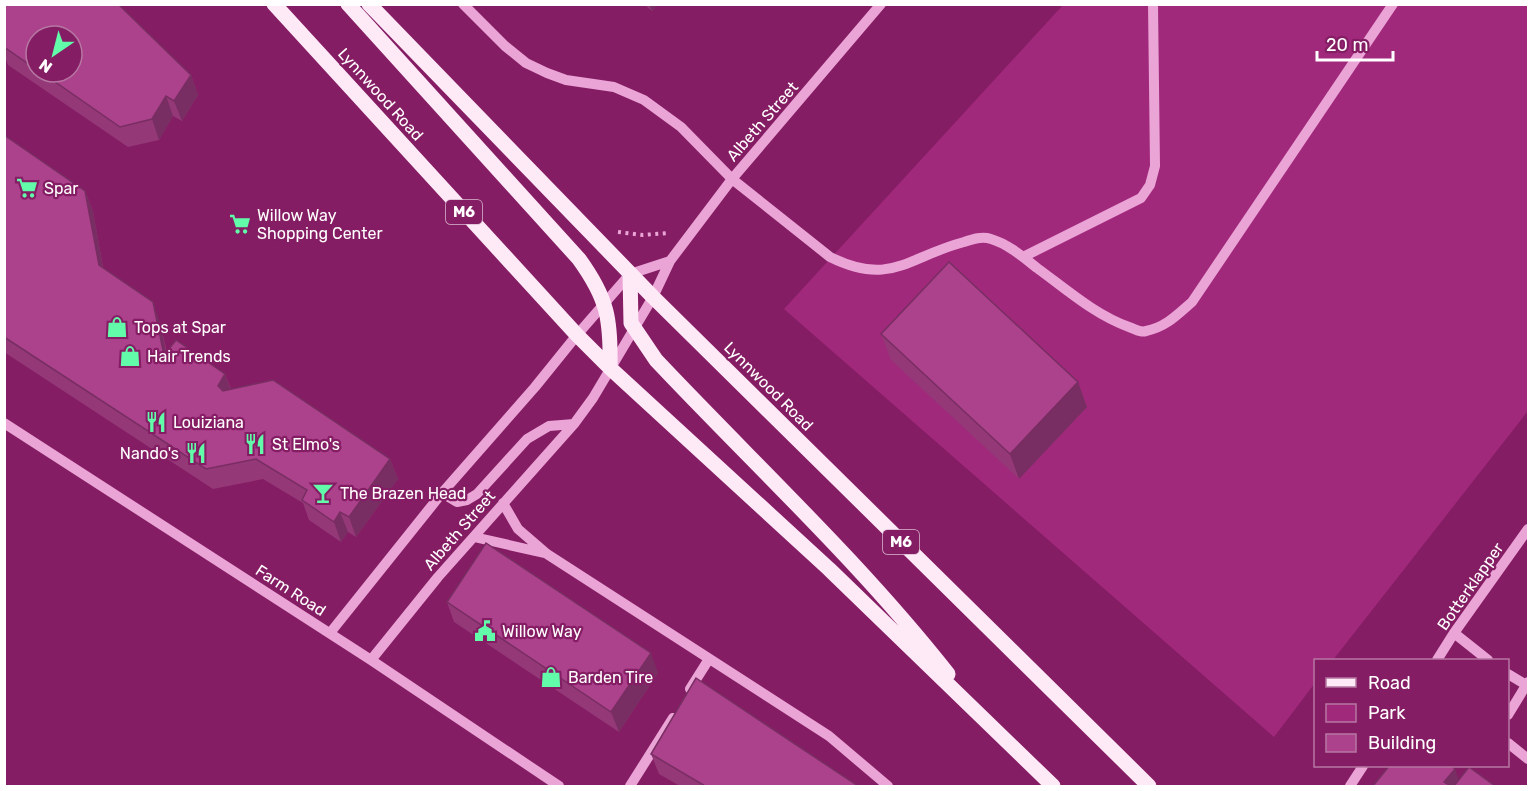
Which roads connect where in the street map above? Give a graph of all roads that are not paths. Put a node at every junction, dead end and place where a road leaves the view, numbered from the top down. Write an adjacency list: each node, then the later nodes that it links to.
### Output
1 (274, 4): 15 (main road, Lynnwood Road / M6)
2 (348, 4): 13 (main road)
3 (369, 4): 11 (main road, Lynnwood Road / M6)
4 (464, 4): 8 (street)
5 (881, 4): 8 (street, Albeth Street)
6 (1153, 4): 9 (street)
7 (1392, 4): 9 (street)
8 (732, 179): 9 (street); 10 (street, Albeth Street)
9 (1023, 257)
10 (670, 261): 11 (street); 12 (street, Albeth Street)
11 (630, 274): 12 (main road, Lynnwood Road / M6); 13 (street); 14 (main road)
12 (653, 297): 14 (street, Albeth Street); 41 (main road, Lynnwood Road / M6)
13 (604, 304): 15 (street); 16 (main road)
14 (633, 330): 16 (street, Albeth Street); 33 (main road)
15 (577, 335): 16 (main road, Lynnwood Road / M6); 19 (street)
16 (610, 368): 18 (street, Albeth Street); 33 (main road, Lynnwood Road / M6)
17 (4, 423): 24 (street, Farm Road)
18 (574, 424): 19 (street, Albeth Street); 20 (street, Albeth Street)
19 (442, 493): 24 (street)
20 (503, 503): 22 (street, Albeth Street); 23 (street)
21 (1528, 529): 25 (street, Botterklapper)
22 (474, 537): 23 (street); 29 (street, Albeth Street)
23 (547, 554): 26 (street)
24 (330, 633): 29 (street, Farm Road)
25 (1454, 633): 27 (street, Botterklapper); 28 (street)
26 (709, 659): 38 (street); 39 (street)
27 (1438, 659)
28 (1487, 659)
29 (371, 660): 37 (street, Farm Road)
30 (1509, 674): 31 (street)
31 (1528, 684): 32 (street)
32 (1509, 713)
33 (985, 721): 40 (main road, Lynnwood Road / M6)
34 (1509, 744): 35 (street)
35 (1528, 759)
36 (1362, 767): 42 (street)
37 (559, 786)
38 (630, 786)
39 (888, 786)
40 (1053, 786)
41 (1149, 786)
42 (1350, 786)

